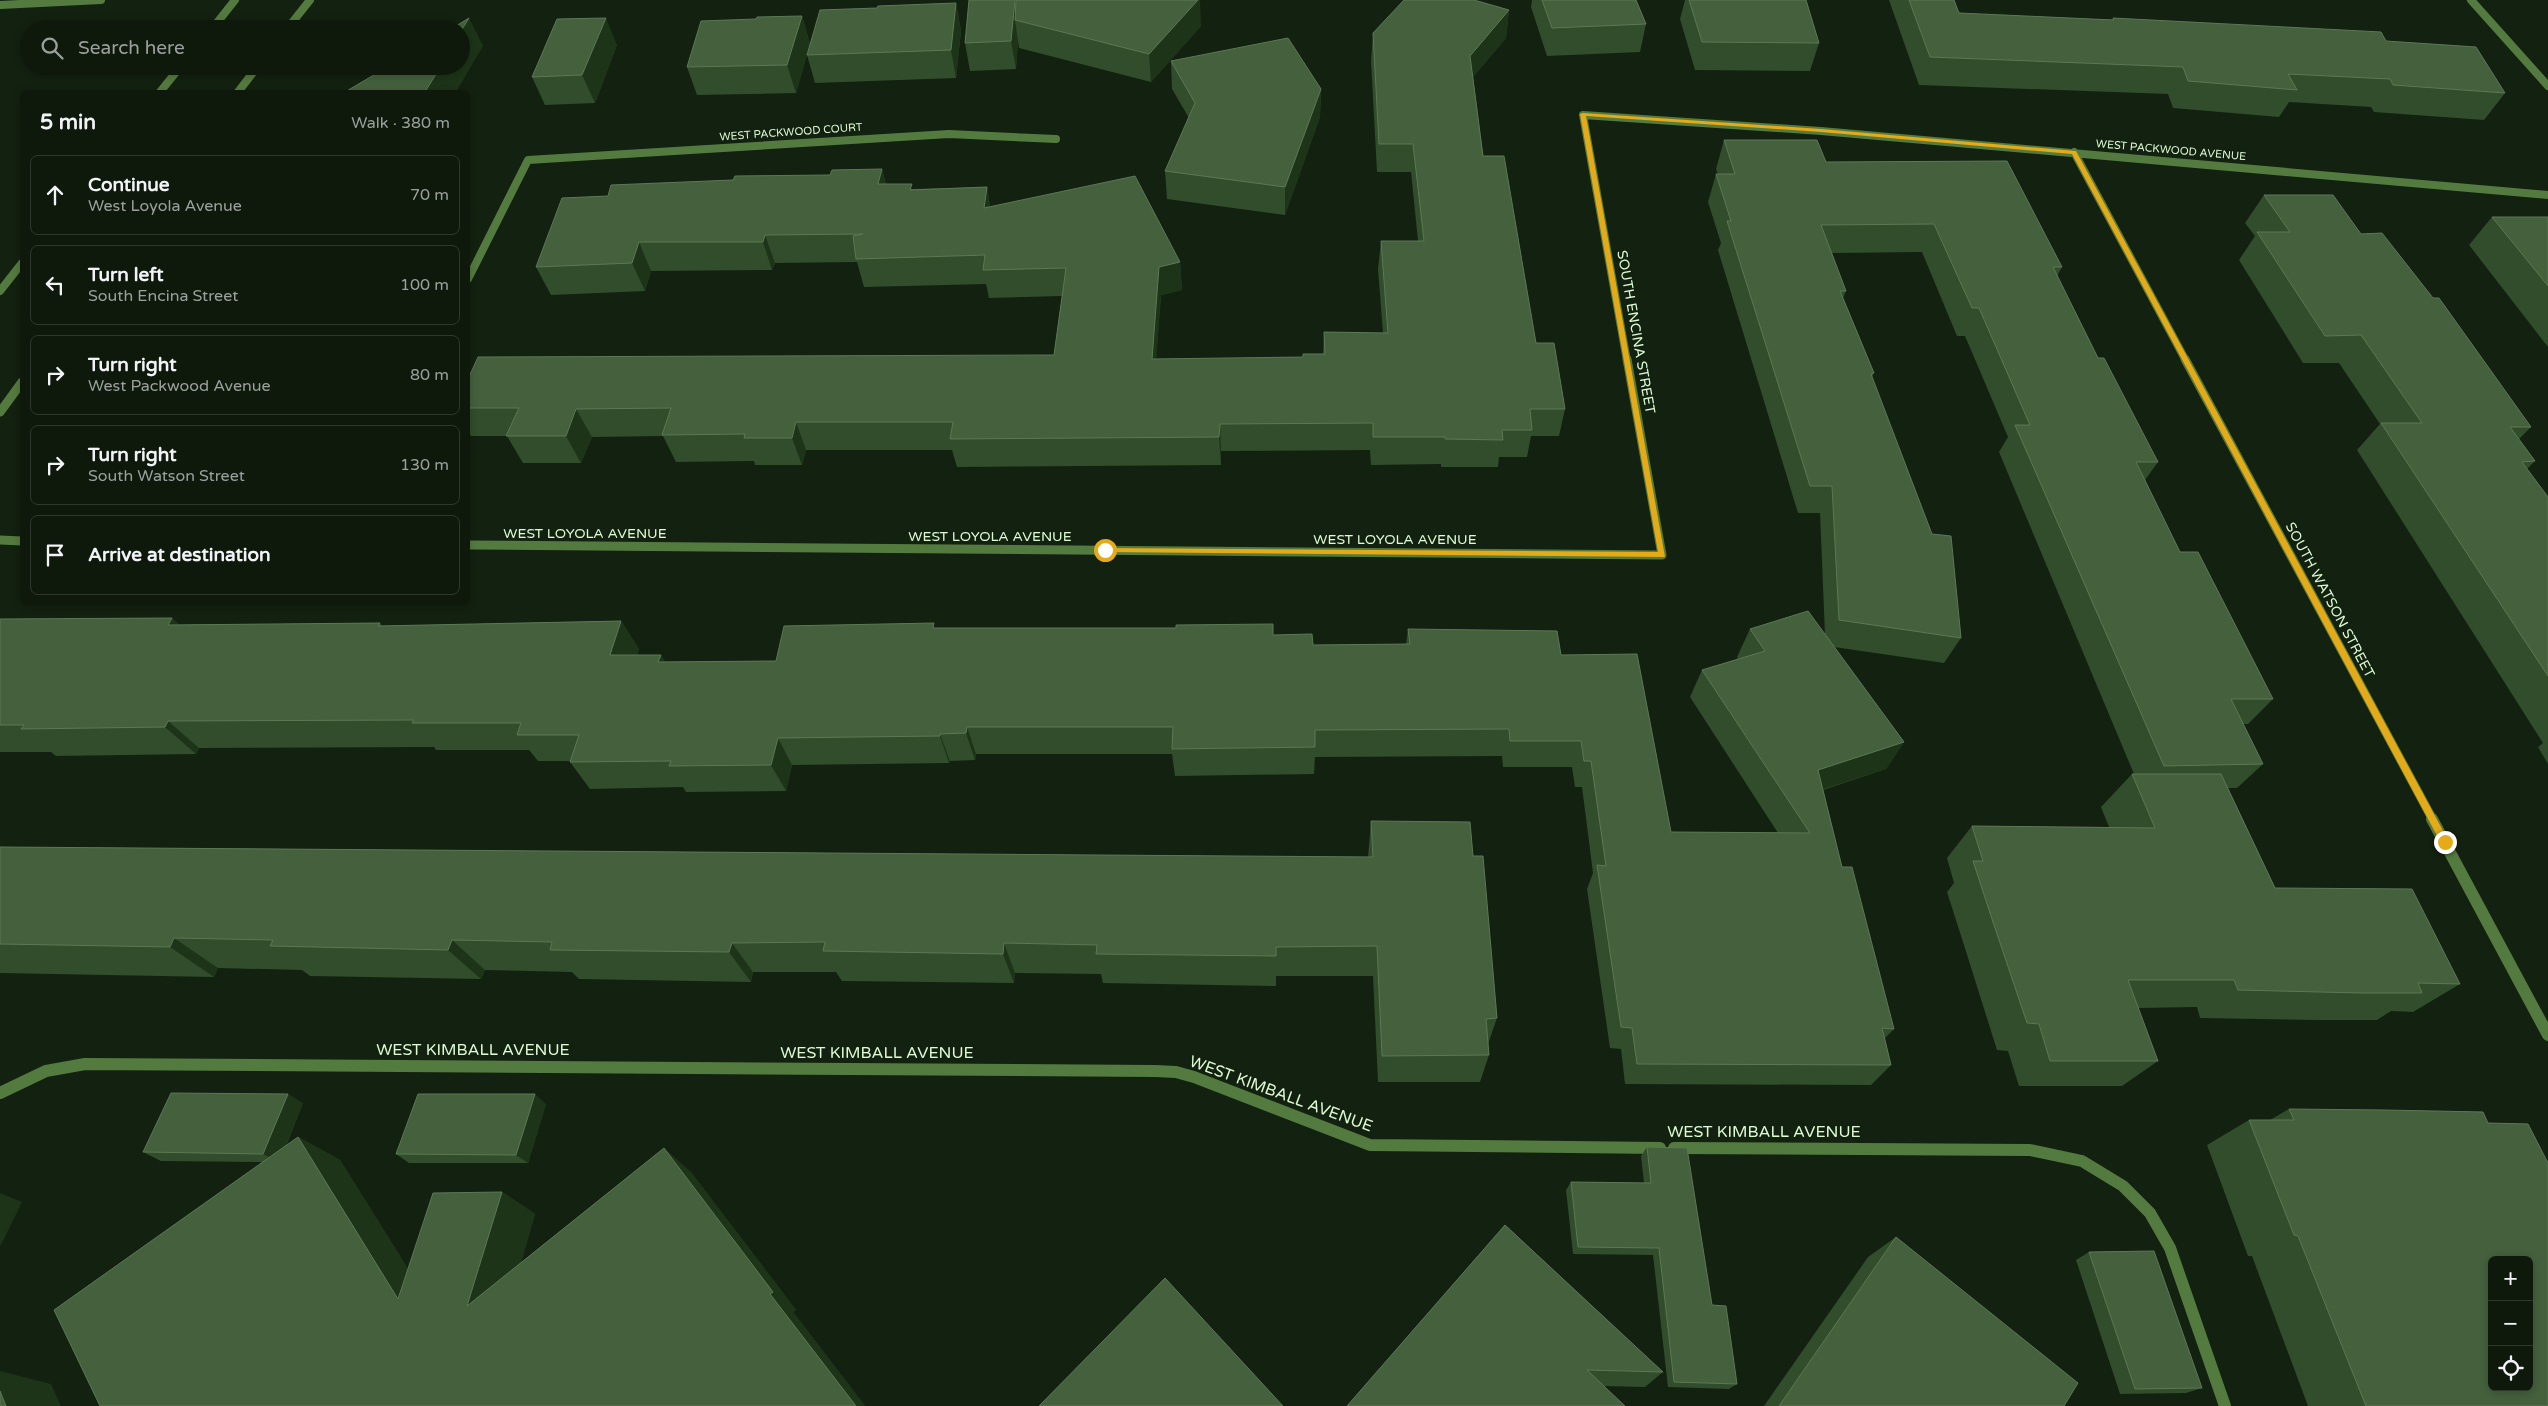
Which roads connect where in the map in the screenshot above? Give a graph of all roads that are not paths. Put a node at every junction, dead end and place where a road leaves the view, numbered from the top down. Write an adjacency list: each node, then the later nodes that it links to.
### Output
1 (101, 0): 5 (street)
2 (235, 0): 6 (street)
3 (310, 0): 7 (street)
4 (2471, 0): 10 (street)
5 (0, 5)
6 (219, 20)
7 (294, 20)
8 (174, 75): 11 (street)
9 (251, 75): 12 (street)
10 (2548, 86)
11 (162, 90)
12 (240, 90)
13 (1583, 114): 15 (street, WEST PACKWOOD AVENUE); 25 (street, SOUTH ENCINA STREET)
14 (1056, 139): 18 (street, WEST PACKWOOD COURT)
15 (2074, 152): 16 (street, WEST PACKWOOD AVENUE); 26 (street, SOUTH WATSON STREET)
16 (2548, 195)
17 (20, 266): 19 (street)
18 (470, 275)
19 (0, 291)
20 (20, 385): 21 (street)
21 (0, 412)
22 (0, 540): 23 (street)
23 (20, 541)
24 (470, 545): 25 (street, WEST LOYOLA AVENUE)
25 (1662, 555)
26 (2548, 1035)
27 (0, 1094): 28 (street, WEST KIMBALL AVENUE)
28 (2225, 1406)

